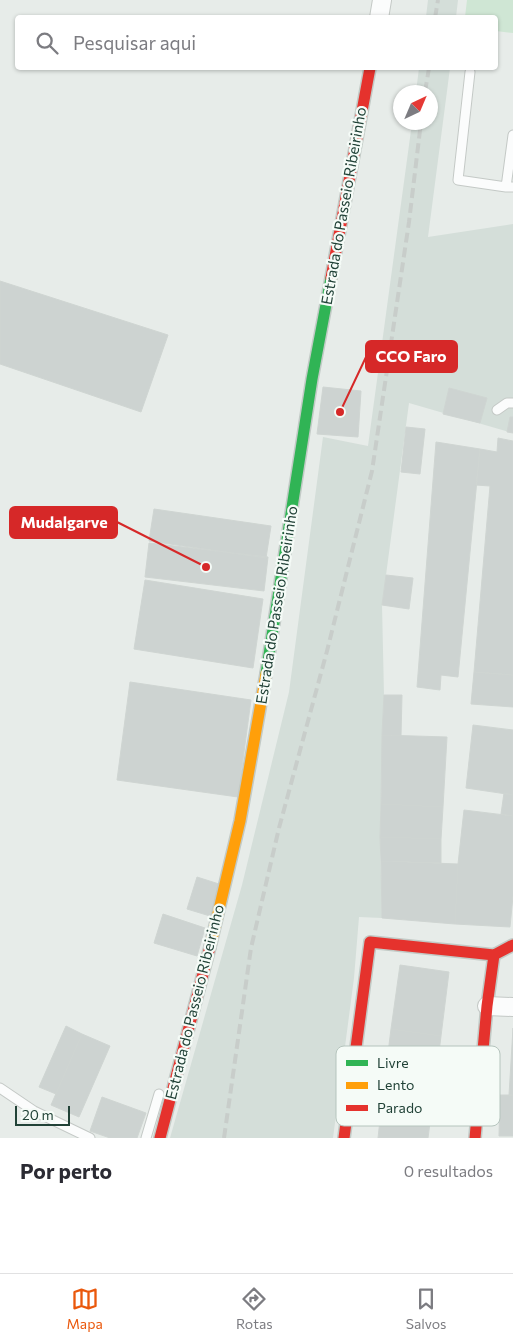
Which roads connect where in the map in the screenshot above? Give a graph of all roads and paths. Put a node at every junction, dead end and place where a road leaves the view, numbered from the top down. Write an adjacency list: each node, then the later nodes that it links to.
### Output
1 (382, 0): 2 (street)
2 (380, 15)
3 (370, 70): 15 (street, Estrada do Passeio Ribeirinho)
4 (470, 72): 6 (lane)
5 (513, 135): 6 (lane)
6 (510, 187)
7 (513, 402): 8 (lane)
8 (497, 410)
9 (513, 944): 10 (street)
10 (494, 955): 11 (street); 13 (street)
11 (487, 1006): 12 (street); 14 (street)
12 (513, 1007)
13 (356, 1046)
14 (483, 1046)
15 (166, 1083): 18 (lane); 19 (street, Estrada do Passeio Ribeirinho)
16 (0, 1088): 17 (lane)
17 (90, 1138)
18 (146, 1138)
19 (160, 1138)

